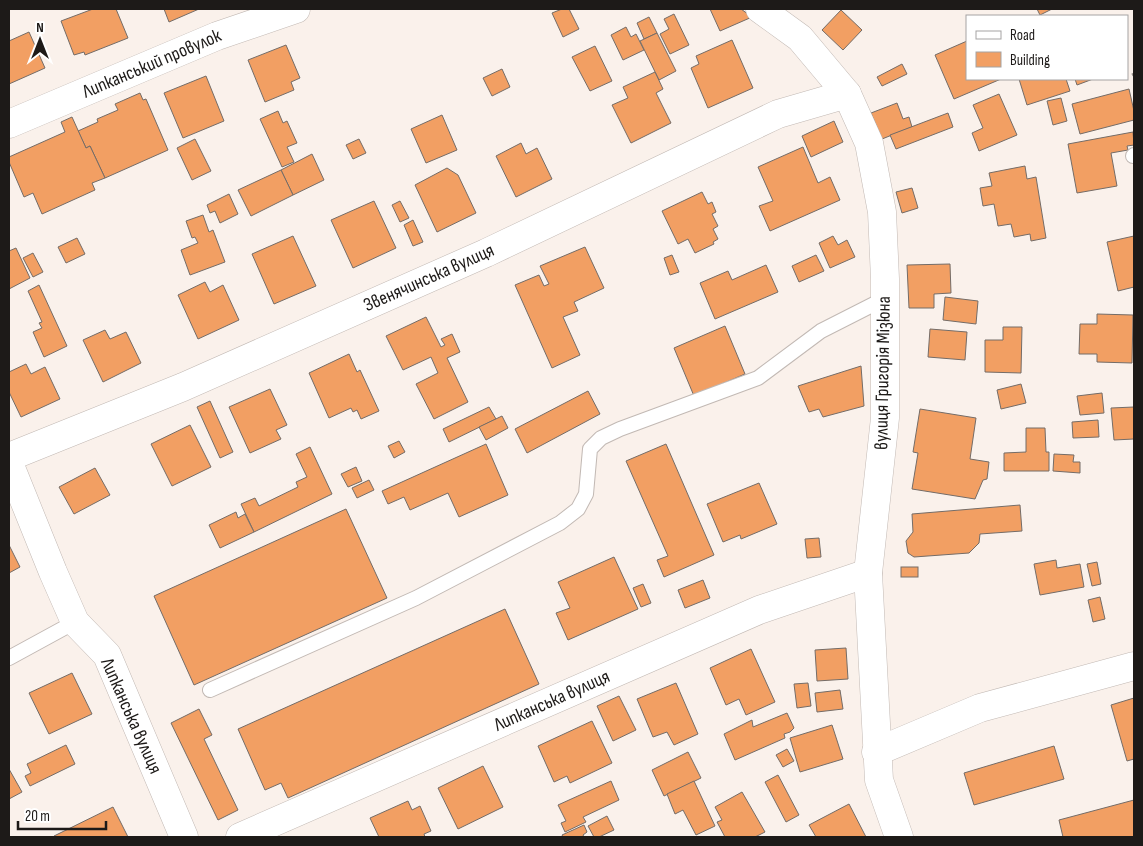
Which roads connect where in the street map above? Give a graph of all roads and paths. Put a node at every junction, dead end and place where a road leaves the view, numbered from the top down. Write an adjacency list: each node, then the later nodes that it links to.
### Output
1 (296, 9): 4 (street, Липканський провулок)
2 (760, 9): 3 (street, вулиця Григорія Мізюна)
3 (847, 94): 5 (street, вулиця Григорія Мізюна); 6 (street, Звенячинська вулиця)
4 (9, 124)
5 (884, 299): 8 (street, вулиця Григорія Мізюна); 12 (lane)
6 (9, 457)
7 (9, 463): 9 (street, Липканська вулиця)
8 (868, 573): 13 (street, вулиця Григорія Мізюна); 15 (street, Липканська вулиця)
9 (76, 622): 10 (lane); 14 (street, Липканська вулиця)
10 (9, 658)
11 (1134, 666): 13 (street)
12 (210, 690)
13 (876, 752): 16 (street, вулиця Григорія Мізюна)
14 (184, 837)
15 (240, 837)
16 (899, 837)

